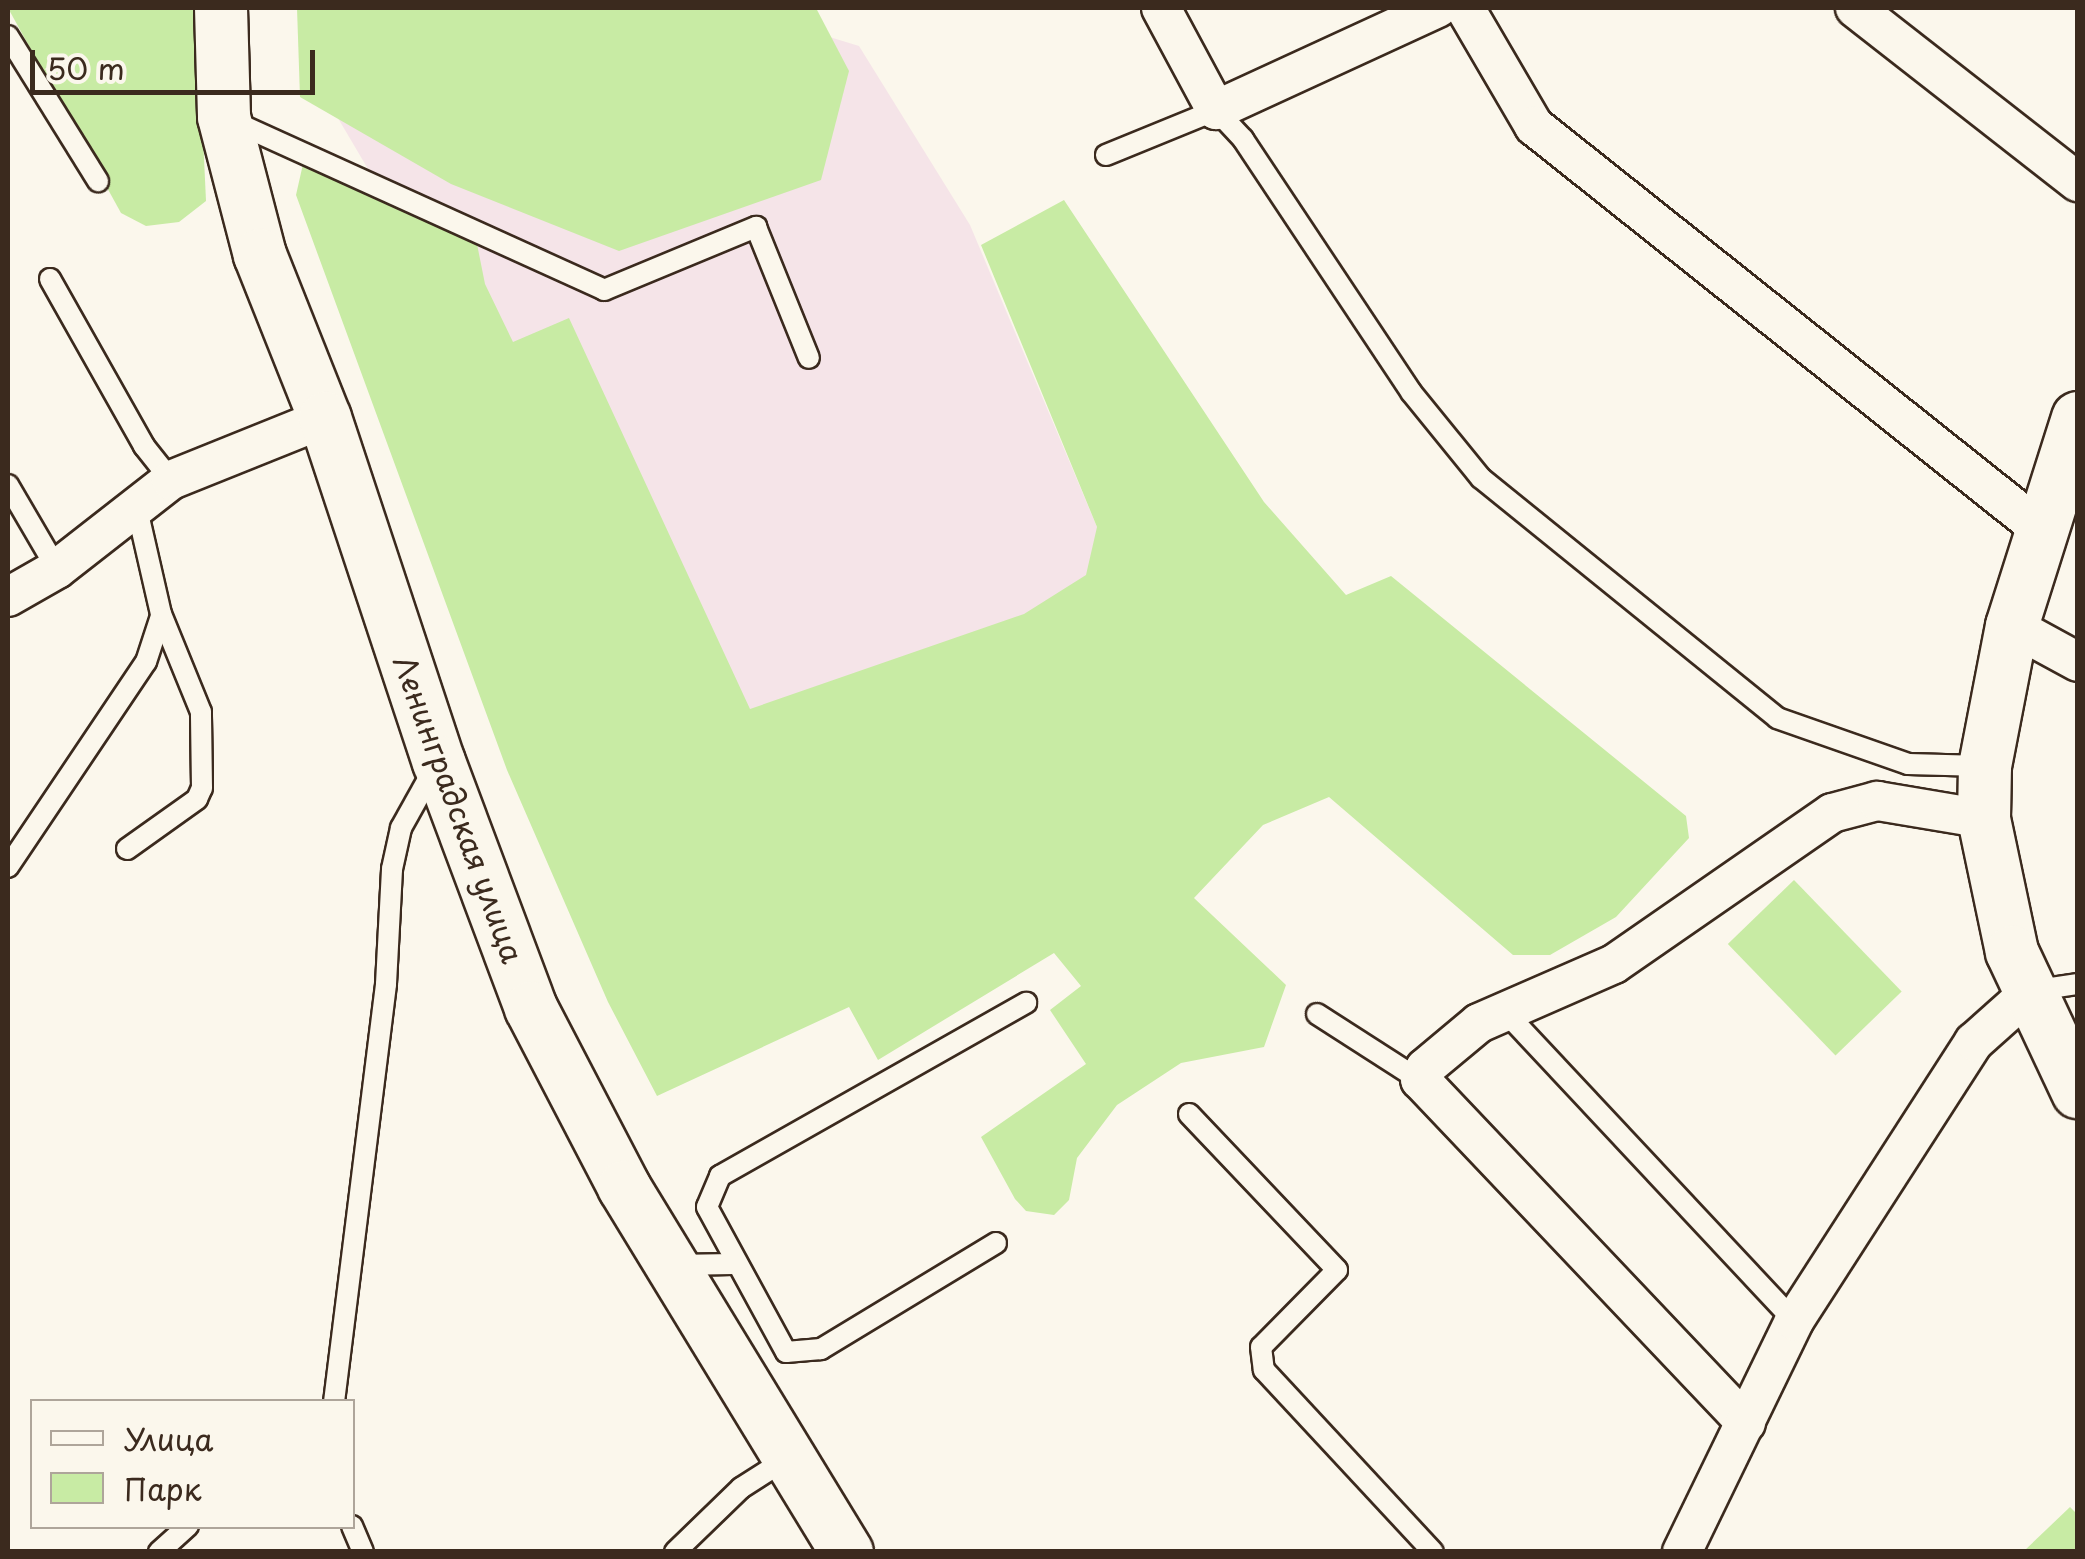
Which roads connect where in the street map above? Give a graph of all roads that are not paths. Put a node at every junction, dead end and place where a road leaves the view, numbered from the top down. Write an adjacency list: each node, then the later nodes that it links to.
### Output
1 (221, 8): 8 (street, Ленинградская улица)
2 (1160, 8): 7 (street)
3 (1438, 8): 7 (street)
4 (1465, 8): 19 (street)
5 (1855, 8): 11 (street)
6 (8, 36): 10 (lane)
7 (1216, 110): 9 (lane); 26 (lane)
8 (224, 117): 13 (lane); 14 (street, Ленинградская улица)
9 (1106, 155)
10 (98, 181)
11 (2078, 182)
12 (50, 280): 16 (lane)
13 (809, 358)
14 (325, 418): 16 (street); 25 (street, Ленинградская улица)
15 (2078, 418): 19 (street)
16 (171, 480): 18 (street)
17 (8, 484): 20 (lane)
18 (136, 504): 20 (street); 22 (lane)
19 (2038, 527): 23 (street)
20 (58, 569): 21 (street)
21 (8, 597)
22 (161, 614): 28 (lane); 29 (lane)
23 (2012, 626): 24 (street); 26 (street)
24 (2078, 662)
25 (439, 762): 39 (street, Ленинградская улица); 42 (lane)
26 (1985, 766): 27 (street)
27 (1984, 819): 30 (street); 33 (street)
28 (127, 849)
29 (8, 867)
30 (2054, 988): 35 (street); 41 (street)
31 (1026, 1003): 38 (lane)
32 (1317, 1014): 34 (lane)
33 (1506, 1014): 34 (street); 41 (lane)
34 (1420, 1080): 43 (street)
35 (2078, 1092)
36 (1190, 1114): 51 (lane)
37 (996, 1243): 40 (lane)
38 (733, 1264): 39 (lane); 40 (lane)
39 (672, 1265): 40 (street, Ленинградская улица)
40 (737, 1321): 44 (street, Ленинградская улица)
41 (1794, 1321): 43 (street)
42 (334, 1399)
43 (1746, 1423): 52 (street)
44 (790, 1457): 49 (lane); 50 (street, Ленинградская улица)
45 (185, 1529): 47 (lane)
46 (353, 1529): 48 (lane)
47 (159, 1552)
48 (364, 1552)
49 (675, 1552)
50 (847, 1552)
51 (1433, 1552)
52 (1682, 1552)

